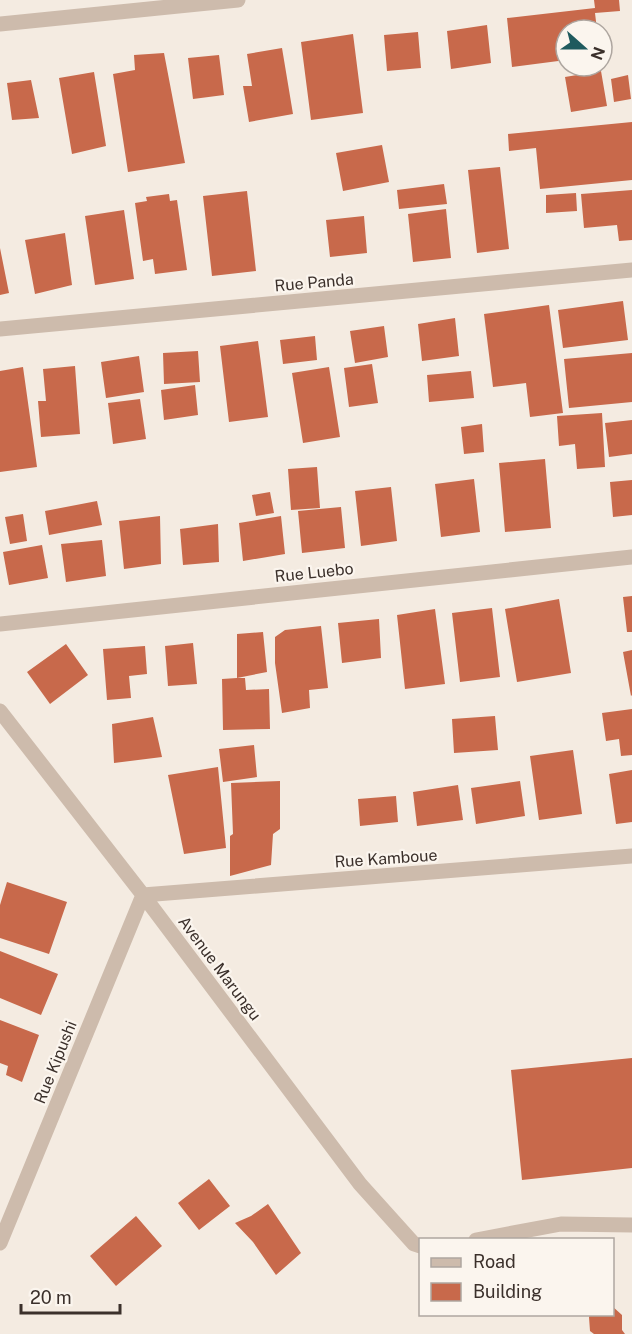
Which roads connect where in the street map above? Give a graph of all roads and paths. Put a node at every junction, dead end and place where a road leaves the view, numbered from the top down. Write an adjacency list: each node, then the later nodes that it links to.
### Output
1 (238, 0): 2 (street)
2 (0, 24)
3 (632, 270): 4 (street, Rue Panda)
4 (0, 329)
5 (632, 557): 6 (street, Rue Luebo)
6 (0, 624)
7 (0, 711): 9 (street, Avenue Marungu)
8 (632, 856): 9 (street, Rue Kamboue)
9 (142, 895): 12 (street, Rue Kipushi); 13 (street, Avenue Marungu)
10 (632, 1225): 11 (street)
11 (482, 1238)
12 (0, 1243)
13 (417, 1245)

